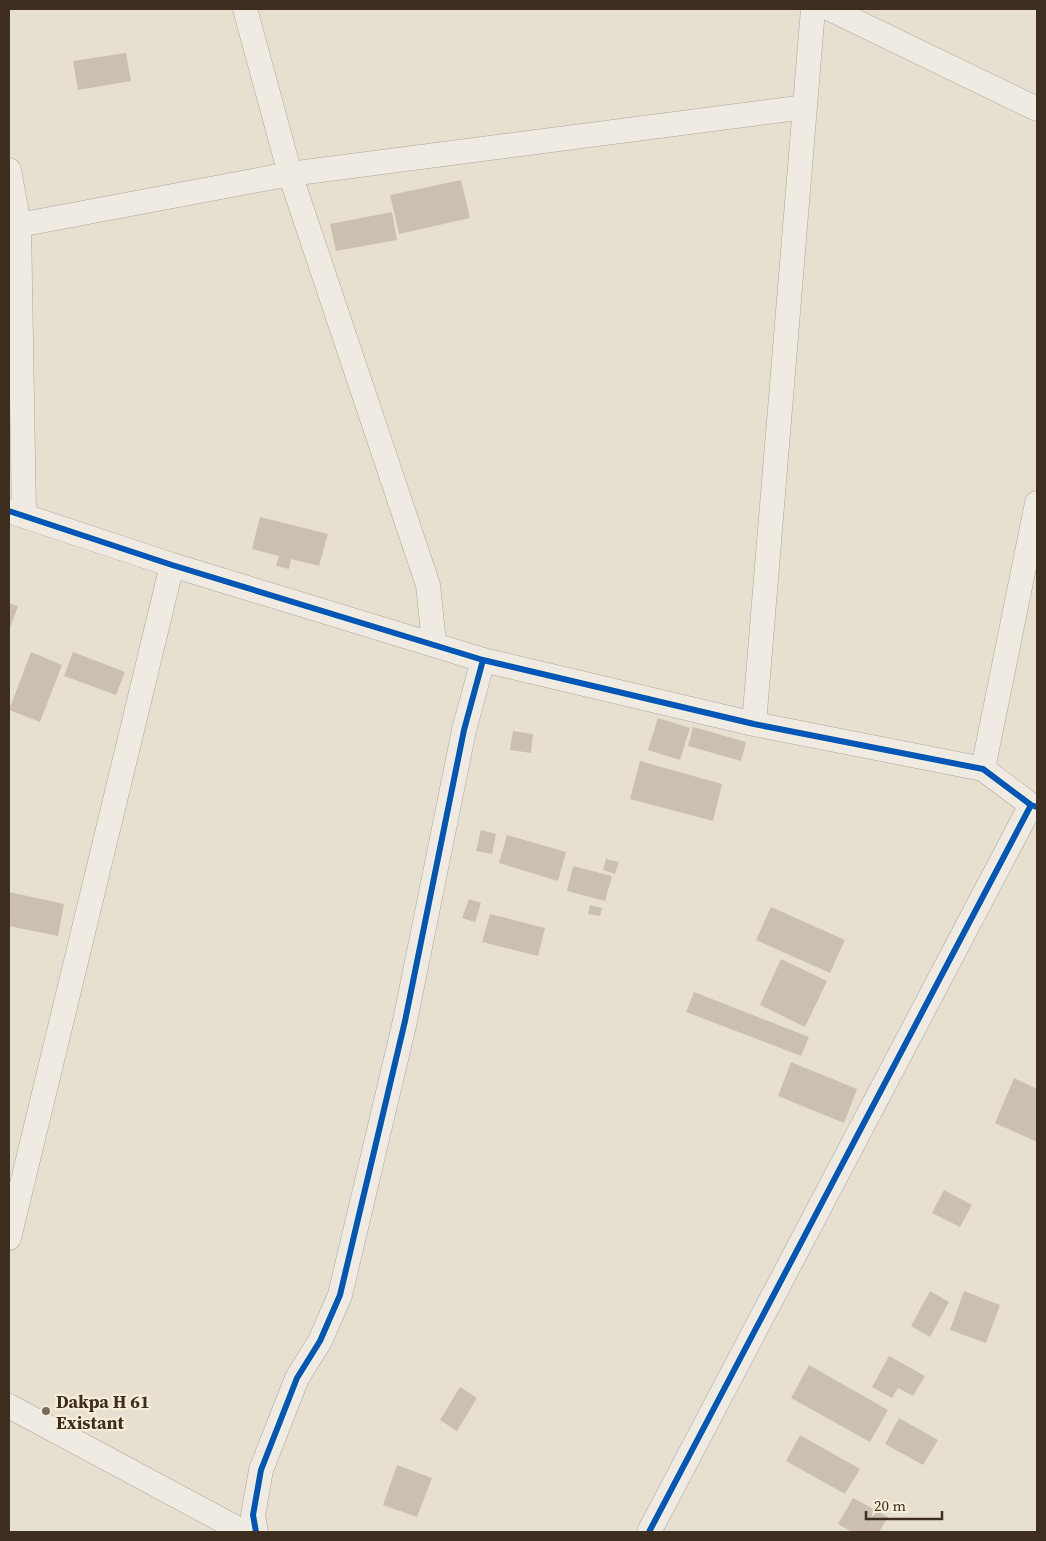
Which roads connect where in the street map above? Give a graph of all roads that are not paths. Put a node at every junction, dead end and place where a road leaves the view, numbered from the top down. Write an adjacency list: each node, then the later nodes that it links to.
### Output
1 (245, 9): 7 (street)
2 (813, 9): 4 (street)
3 (830, 9): 5 (street)
4 (805, 107): 7 (street); 14 (street)
5 (1037, 109)
6 (9, 170): 8 (street)
7 (290, 174): 8 (street); 12 (street)
8 (18, 225): 10 (street)
9 (1037, 503): 15 (street)
10 (17, 514): 11 (street)
11 (172, 565): 12 (street); 17 (street)
12 (434, 643): 13 (street)
13 (483, 660): 14 (street); 20 (street)
14 (754, 724): 15 (street)
15 (982, 769): 16 (street)
16 (1034, 806): 21 (street)
17 (9, 1238)
18 (9, 1406): 19 (street)
19 (244, 1532)
20 (256, 1532)
21 (649, 1532)

